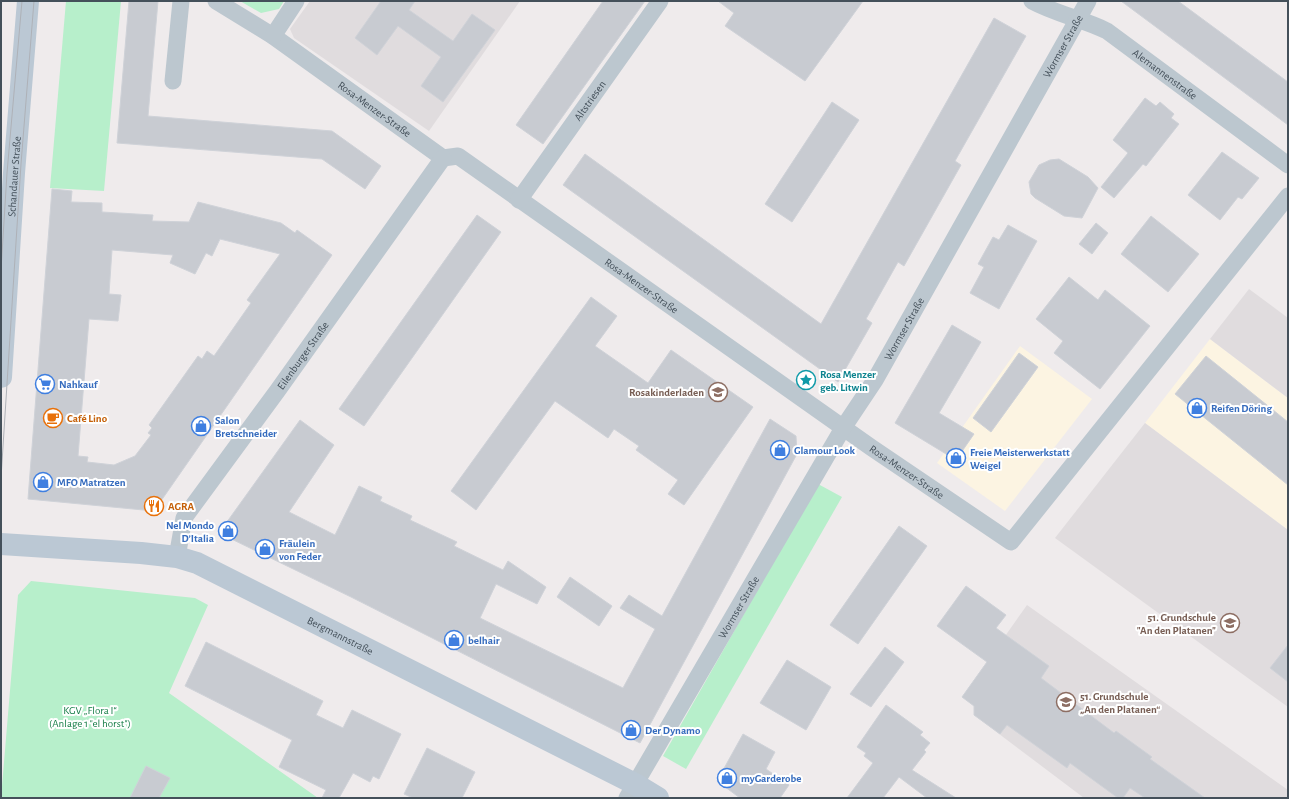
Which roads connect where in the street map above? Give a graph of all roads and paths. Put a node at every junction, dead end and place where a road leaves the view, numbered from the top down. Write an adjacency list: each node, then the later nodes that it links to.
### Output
1 (28, 1): 15 (street, Schandauer Straße)
2 (181, 1): 10 (street)
3 (216, 1): 9 (street)
4 (296, 1): 9 (street)
5 (660, 1): 14 (street, Altstriesen)
6 (1032, 1): 8 (street, Alemannenstraße)
7 (1088, 1): 8 (street, Wormser Straße)
8 (1078, 18): 12 (street, Alemannenstraße); 16 (street, Wormser Straße)
9 (273, 36): 11 (street, Rosa-Menzer-Straße)
10 (173, 81)
11 (443, 158): 14 (street, Rosa-Menzer-Straße); 18 (street, Eilenburger Straße)
12 (1288, 165)
13 (1288, 196): 16 (street, Rosa-Menzer-Straße)
14 (519, 200): 16 (street, Rosa-Menzer-Straße)
15 (1, 377)
16 (843, 428): 19 (street, Wormser Straße)
17 (1, 544): 18 (street, Bergmannstraße)
18 (177, 557): 19 (street, Bergmannstraße)
19 (631, 791): 20 (street, Bergmannstraße)
20 (658, 798)

